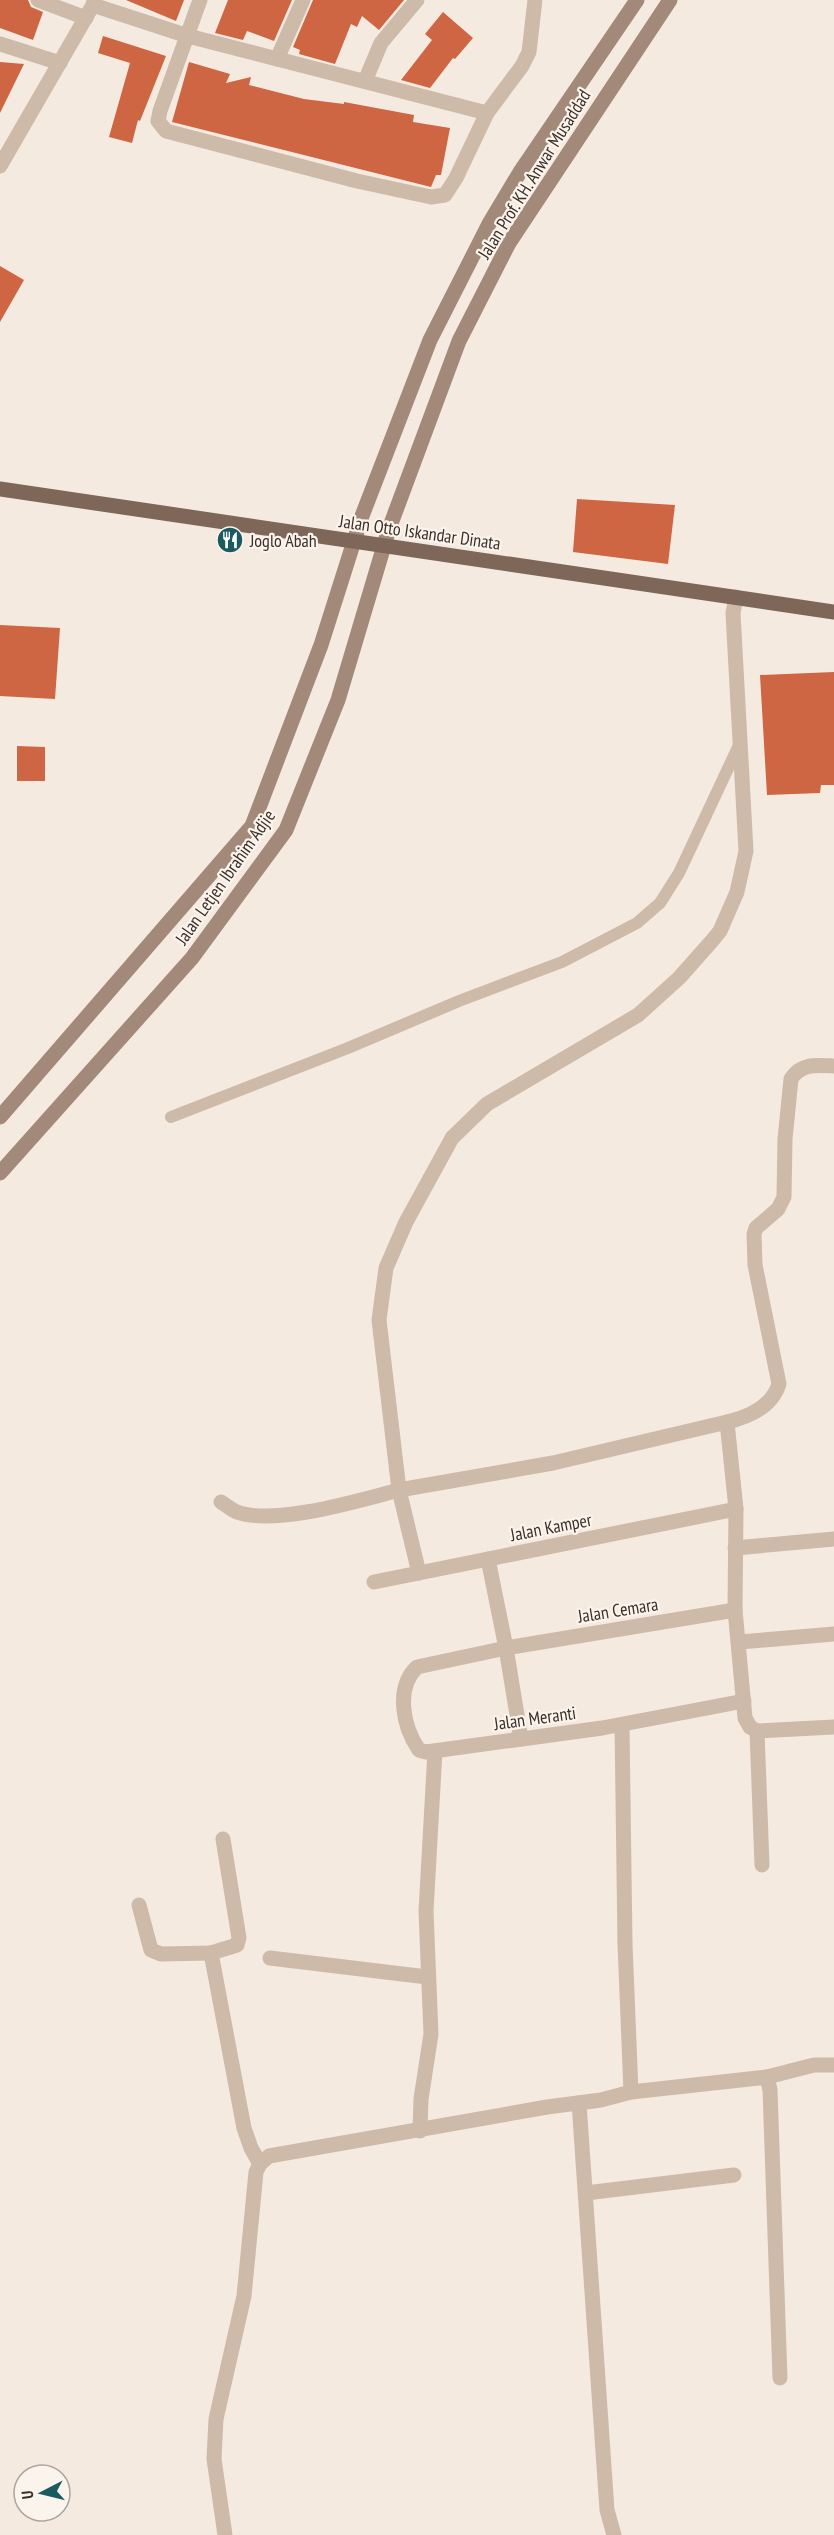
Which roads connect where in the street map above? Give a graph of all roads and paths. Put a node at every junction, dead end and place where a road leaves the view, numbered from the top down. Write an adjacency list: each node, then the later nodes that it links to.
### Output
1 (38, 0): 8 (street)
2 (200, 0): 9 (street)
3 (303, 0): 11 (street)
4 (417, 0): 13 (street)
5 (536, 0): 14 (street)
6 (637, 0): 17 (street, Jalan Prof. KH. Anwar Musaddad)
7 (670, 0): 18 (street, Jalan Prof. KH. Anwar Musaddad)
8 (91, 8): 9 (street); 12 (street)
9 (188, 36): 11 (street); 14 (street)
10 (0, 44): 12 (street)
11 (277, 59): 13 (street)
12 (60, 63): 15 (street)
13 (365, 81): 14 (street)
14 (487, 113)
15 (0, 166)
16 (0, 489): 17 (main road, Jalan Otto Iskandar Dinata)
17 (355, 542): 18 (main road, Jalan Otto Iskandar Dinata); 23 (street, Jalan Letjen Ibrahim Adjie)
18 (385, 547): 19 (main road, Jalan Otto Iskandar Dinata); 25 (street, Jalan Letjen Ibrahim Adjie)
19 (736, 597): 20 (main road, Jalan Otto Iskandar Dinata); 21 (street)
20 (834, 612)
21 (740, 744): 24 (lane); 27 (street)
22 (834, 1066): 26 (street)
23 (0, 1117)
24 (171, 1117)
25 (0, 1173)
26 (727, 1422): 27 (street); 29 (street)
27 (399, 1490): 28 (street); 33 (street)
28 (221, 1502)
29 (736, 1509): 31 (street); 32 (street, Jalan Kamper)
30 (834, 1539): 31 (street)
31 (735, 1548): 35 (street)
32 (488, 1559): 33 (street, Jalan Kamper); 38 (street)
33 (419, 1573): 34 (street, Jalan Kamper)
34 (374, 1582)
35 (735, 1610): 37 (street); 38 (street, Jalan Cemara)
36 (834, 1634): 37 (street)
37 (740, 1642): 39 (street)
38 (506, 1648): 43 (street); 44 (street, Jalan Cemara)
39 (744, 1701): 40 (street, Jalan Meranti); 42 (street)
40 (622, 1725): 43 (street, Jalan Meranti); 53 (street)
41 (834, 1727): 42 (street)
42 (758, 1731): 46 (street)
43 (521, 1739): 44 (street, Jalan Meranti)
44 (435, 1751): 50 (street)
45 (223, 1839): 48 (street)
46 (762, 1865)
47 (139, 1905): 48 (street)
48 (211, 1953): 56 (street)
49 (270, 1958): 50 (street)
50 (427, 1977): 55 (street)
51 (834, 2065): 52 (street)
52 (767, 2077): 53 (street); 59 (street)
53 (631, 2092): 54 (street)
54 (579, 2103): 55 (street); 58 (street)
55 (420, 2131): 56 (street)
56 (260, 2164): 60 (street)
57 (734, 2175): 58 (street)
58 (585, 2193): 61 (street)
59 (780, 2378)
60 (225, 2535)
61 (614, 2535)

